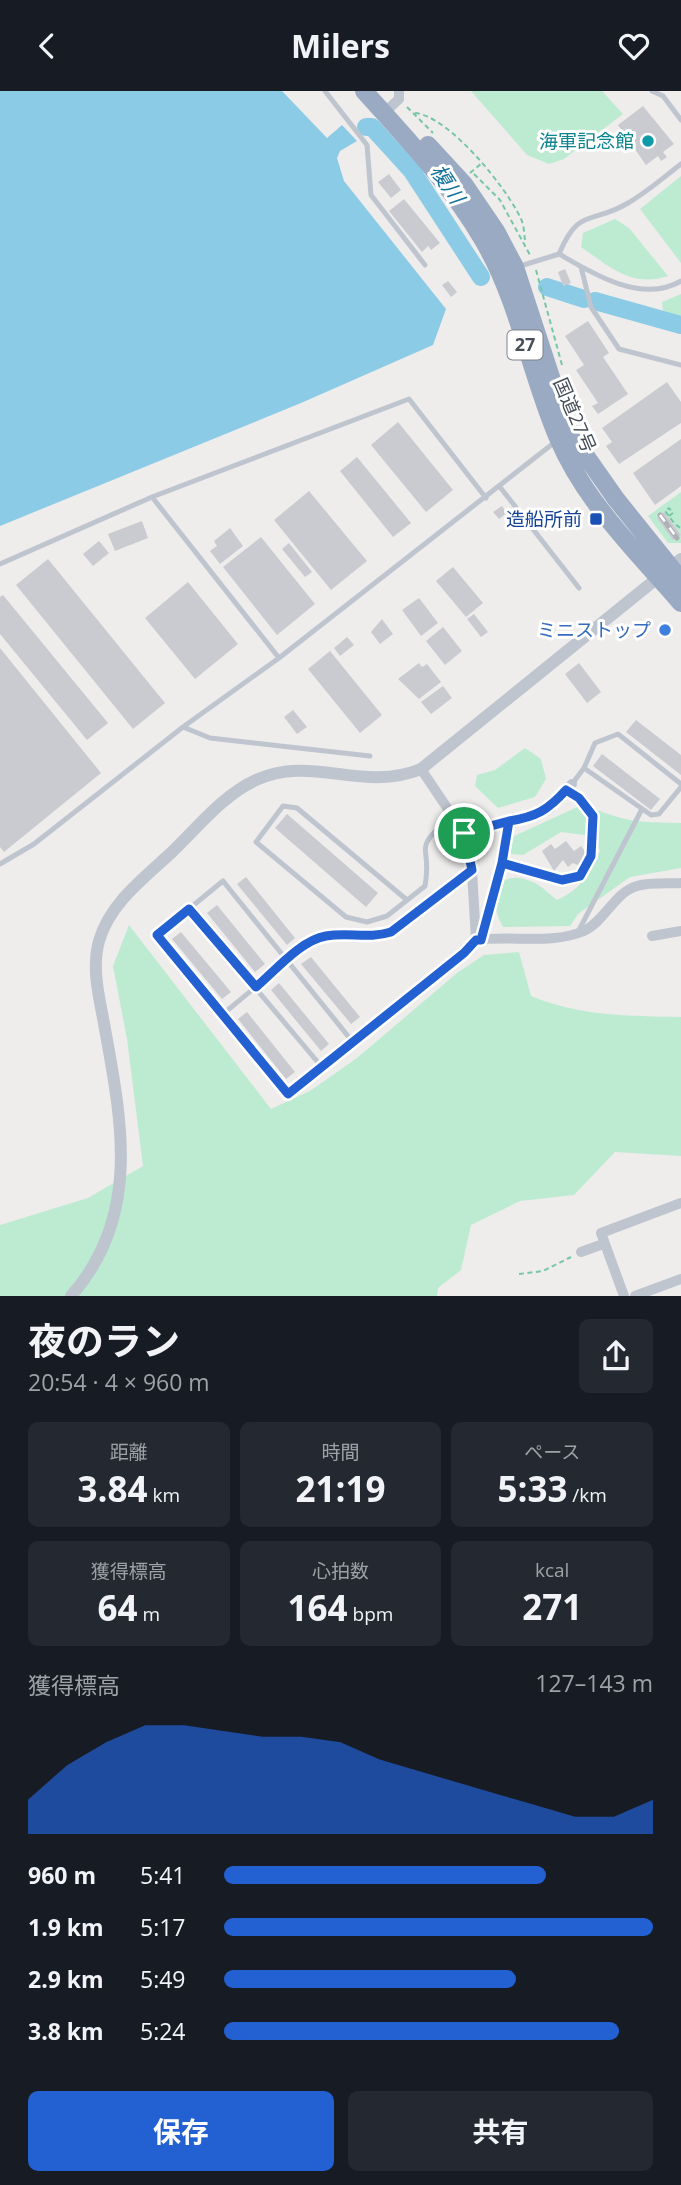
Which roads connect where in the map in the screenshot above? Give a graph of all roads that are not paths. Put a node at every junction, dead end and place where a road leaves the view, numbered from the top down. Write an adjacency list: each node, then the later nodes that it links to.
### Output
1 (325, 91): 9 (lane)
2 (365, 91): 5 (highway, 国道27号 / 27)
3 (378, 91): 5 (highway, 国道27号 / 27)
4 (652, 91): 6 (lane)
5 (392, 104): 11 (highway, 国道27号 / 27)
6 (681, 120)
7 (681, 164): 8 (lane)
8 (559, 254): 10 (lane); 11 (lane)
9 (425, 265)
10 (581, 267): 12 (lane); 13 (lane)
11 (508, 270): 14 (highway, 国道27号 / 27)
12 (681, 281)
13 (681, 365)
14 (564, 436): 15 (lane); 19 (highway, 国道27号 / 27)
15 (500, 487): 17 (lane); 20 (lane)
16 (152, 497): 17 (lane); 18 (lane); 22 (lane)
17 (486, 498): 22 (lane)
18 (0, 564)
19 (672, 570): 21 (highway, 国道27号 / 27); 26 (street)
20 (579, 588)
21 (681, 603)
22 (279, 659): 23 (lane)
23 (183, 727): 24 (lane); 32 (lane)
24 (370, 756)
25 (584, 768): 27 (lane); 28 (lane); 29 (lane)
26 (421, 769): 30 (street); 50 (street)
27 (681, 785): 29 (lane)
28 (569, 787): 31 (street)
29 (642, 809): 38 (lane)
30 (453, 816): 31 (street); 35 (lane)
31 (464, 833): 33 (street)
32 (0, 864)
33 (472, 870): 40 (street); 41 (lane)
34 (681, 883): 38 (street)
35 (407, 900): 35 (lane)
36 (189, 909): 41 (lane); 42 (lane); 43 (lane)
37 (681, 930): 39 (street)
38 (577, 933): 40 (street)
39 (652, 936)
40 (478, 940): 44 (lane)
41 (286, 962): 42 (lane); 44 (lane)
42 (256, 987): 43 (lane); 45 (lane)
43 (223, 1014): 45 (lane)
44 (352, 1041): 45 (lane)
45 (321, 1066)
46 (681, 1203): 47 (street)
47 (603, 1244): 48 (street); 51 (street)
48 (581, 1252)
49 (681, 1279): 52 (street)
50 (71, 1296)
51 (624, 1296)
52 (635, 1296)

